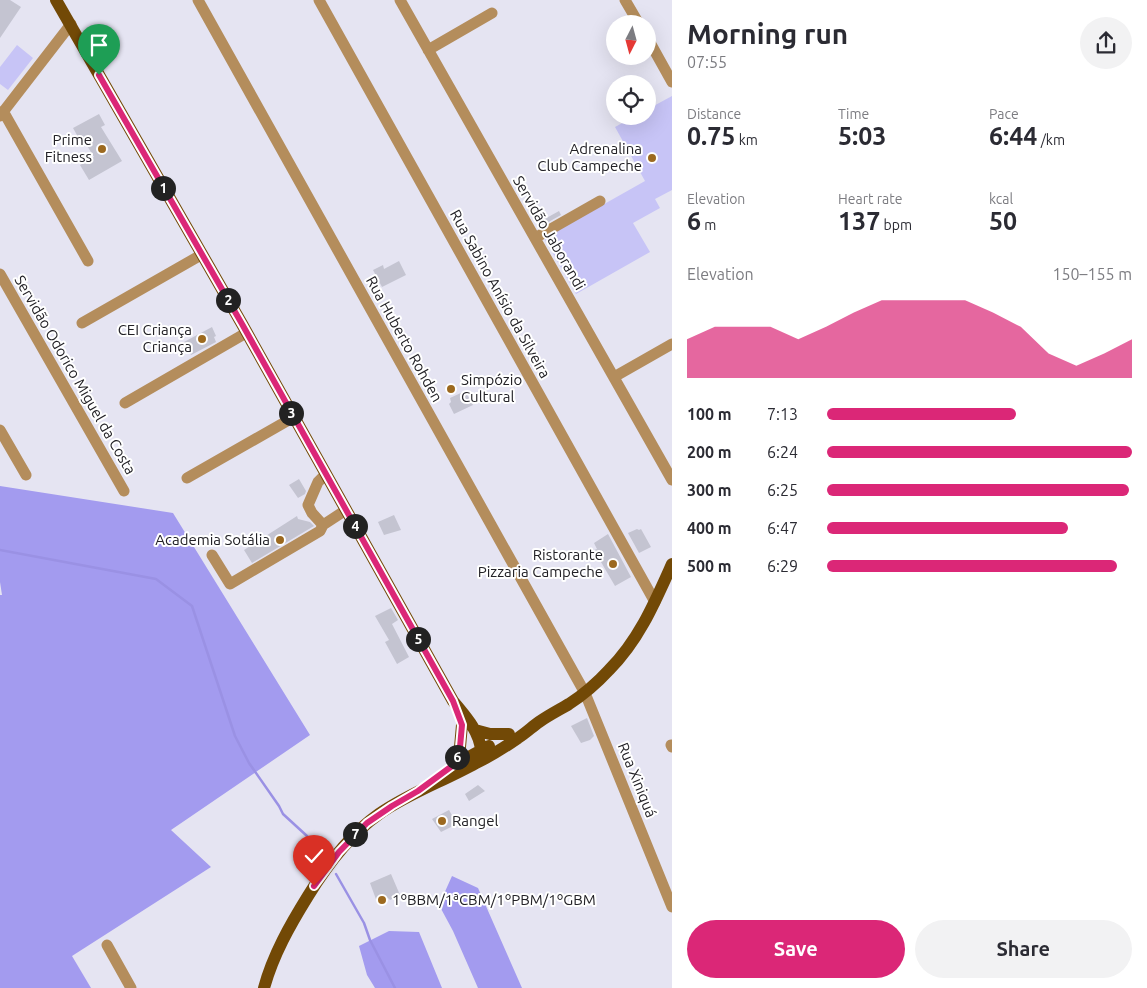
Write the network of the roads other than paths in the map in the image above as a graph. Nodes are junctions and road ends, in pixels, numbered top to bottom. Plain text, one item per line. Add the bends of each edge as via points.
1 (56, 0) edge
2 (198, 0) edge
3 (319, 0) edge
4 (400, 0) edge
5 (625, 0) edge
6 (492, 13) dead end
7 (634, 15) edge
8 (70, 24) junction
9 (428, 50) junction
10 (656, 53) edge
11 (672, 82) edge
12 (2, 114) edge
13 (600, 201) dead end
14 (535, 238) junction
15 (201, 254) junction
16 (88, 261) dead end
17 (0, 274) edge
18 (82, 323) dead end
19 (246, 333) junction
20 (672, 344) edge
21 (614, 377) junction
22 (125, 403) dead end
23 (294, 417) junction
24 (0, 430) edge
25 (26, 475) dead end
26 (325, 475) junction
27 (187, 478) dead end
28 (672, 480) edge
29 (124, 490) dead end
30 (346, 510) junction
31 (323, 525) junction
32 (212, 555) dead end
33 (672, 564) edge
34 (655, 602) junction
35 (585, 693) junction
36 (453, 701) junction
37 (540, 721) junction
38 (462, 725) junction
39 (475, 730) junction
40 (509, 734) junction
41 (483, 754) junction
42 (452, 766) junction
43 (418, 791) junction
44 (672, 907) edge
45 (107, 944) dead end
46 (131, 988) edge
47 (264, 988) edge

1 - 8 main road
2 - 35 street, Rua Huberto Rohden
3 - 34 street, Rua Sabino Anísio da Silveira
4 - 9 street, Servidão Jaborandi
5 - 7 street
6 - 9 street
8 - 12 street
8 - 15 main road
9 - 14 street, Servidão Jaborandi
10 - 11 street
12 - 16 street
13 - 14 street
14 - 21 street, Servidão Jaborandi
15 - 18 street
15 - 19 main road
17 - 29 street, Servidão Odorico Miguel da Costa
19 - 22 street
19 - 23 main road
20 - 21 street
21 - 28 street, Servidão Jaborandi
23 - 26 main road
23 - 27 street
24 - 25 street
26 - 30 main road
26 - 31 street via 318,482 308,505
30 - 31 street
30 - 36 main road
31 - 32 street via 320,531 230,584
33 - 34 main road
34 - 35 main road via 625,653
35 - 37 main road
35 - 44 street, Rua Xiniquá
36 - 38 main road
36 - 39 main road
37 - 40 main road
37 - 41 main road via 518,738
38 - 41 main road
38 - 42 main road via 460,747
39 - 40 main road
39 - 41 main road
40 - 41 main road
41 - 42 main road
41 - 43 main road
42 - 43 main road
43 - 47 main road via 373,818 339,852 314,886 286,934
45 - 46 street

